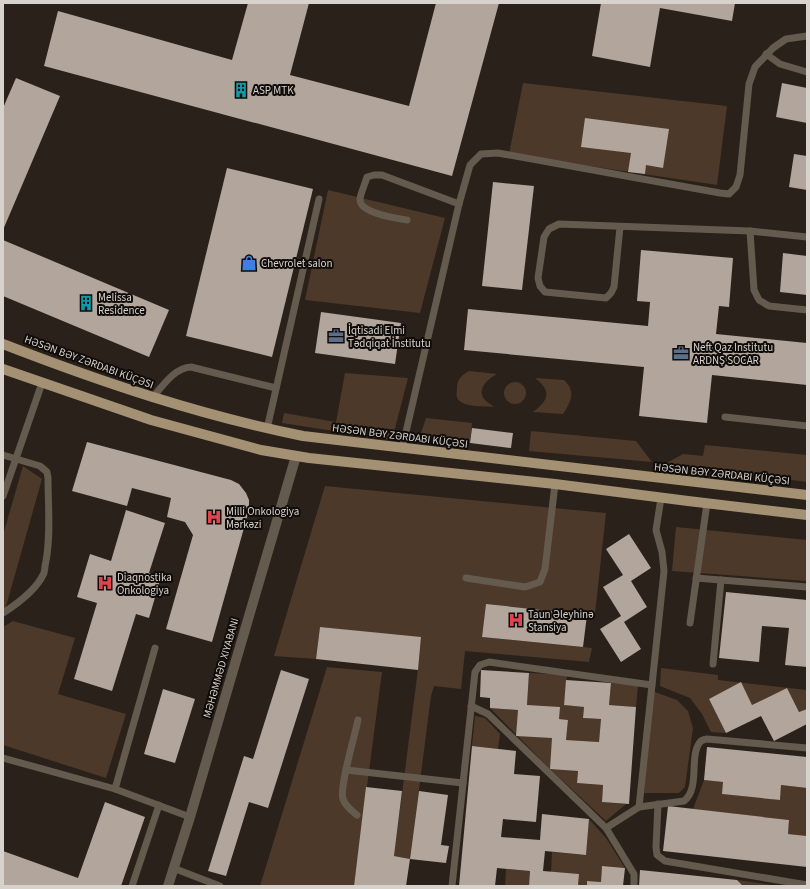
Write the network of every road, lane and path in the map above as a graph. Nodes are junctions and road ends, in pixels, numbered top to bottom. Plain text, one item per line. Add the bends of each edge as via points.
1 (807, 36) edge
2 (766, 54) junction
3 (807, 72) edge
4 (319, 199) dead end
5 (459, 204) junction
6 (406, 220) dead end
7 (620, 228) junction
8 (750, 231) junction
9 (807, 237) edge
10 (807, 310) edge
11 (3, 344) edge
12 (3, 370) edge
13 (42, 383) junction
14 (276, 388) junction
15 (152, 398) junction
16 (724, 417) dead end
17 (807, 426) edge
18 (267, 429) junction
19 (402, 449) junction
20 (3, 455) edge
21 (296, 456) junction
22 (16, 459) junction
23 (555, 484) junction
24 (807, 495) edge
25 (3, 496) edge
26 (661, 498) junction
27 (707, 503) junction
28 (807, 515) edge
29 (466, 578) dead end
30 (696, 578) junction
31 (721, 580) junction
32 (807, 587) edge
33 (3, 613) edge
34 (690, 623) dead end
35 (155, 648) dead end
36 (713, 664) dead end
37 (652, 685) junction
38 (471, 706) junction
39 (358, 720) dead end
40 (807, 748) edge
41 (3, 758) edge
42 (346, 770) junction
43 (463, 783) junction
44 (115, 790) junction
45 (658, 804) junction
46 (159, 805) junction
47 (639, 807) junction
48 (357, 815) dead end
49 (190, 817) junction
50 (606, 828) junction
51 (173, 868) junction
52 (807, 885) edge
53 (132, 886) edge
54 (168, 886) edge
55 (220, 886) edge
56 (452, 886) edge
57 (634, 886) edge

1 - 2 lane via 786,39
2 - 3 lane via 780,64
2 - 5 lane via 755,67 749,84 740,175 736,187 729,194 498,153 481,154 470,165
4 - 14 lane
5 - 6 lane via 382,175 374,174 367,177 360,200 363,206 368,211
5 - 19 lane
7 - 7 lane via 558,224 549,229 544,237 538,278 540,286 545,292 606,298 614,287
7 - 8 lane
8 - 9 lane
8 - 10 lane via 754,290 759,300 769,306
11 - 15 main road, HƏSƏN BƏY ZƏRDABI KÜÇƏSI
12 - 13 main road
13 - 21 main road via 191,432
13 - 22 lane
14 - 15 lane via 184,367
14 - 18 lane
15 - 18 main road, HƏSƏN BƏY ZƏRDABI KÜÇƏSI
16 - 17 lane
18 - 19 main road, HƏSƏN BƏY ZƏRDABI KÜÇƏSI
19 - 24 main road, HƏSƏN BƏY ZƏRDABI KÜÇƏSI
20 - 22 lane
21 - 23 main road
21 - 49 street, MƏHƏMMƏD XIYABANI
22 - 25 lane
22 - 33 lane via 40,466 46,472 47,552 44,573 34,587 22,600
23 - 26 main road
23 - 29 lane via 545,569 540,582 525,587
26 - 27 main road
26 - 37 lane via 656,530 664,571
27 - 28 main road
27 - 30 lane
30 - 31 lane
30 - 34 lane
31 - 32 lane
31 - 36 lane
35 - 44 lane
37 - 38 lane via 489,662 480,665 475,672
37 - 47 lane
38 - 43 lane
38 - 50 lane via 488,714
39 - 42 lane
40 - 45 lane via 707,738 701,742 697,751 692,791 688,797 684,800
41 - 44 lane
42 - 43 lane
42 - 48 lane via 343,799
43 - 56 lane
44 - 46 lane
45 - 47 lane
45 - 52 lane via 656,847 657,855 665,861
46 - 49 lane
46 - 53 lane
47 - 50 lane
49 - 51 street, MƏHƏMMƏD XIYABANI
50 - 57 lane via 634,874
51 - 54 street, MƏHƏMMƏD XIYABANI
51 - 55 lane

